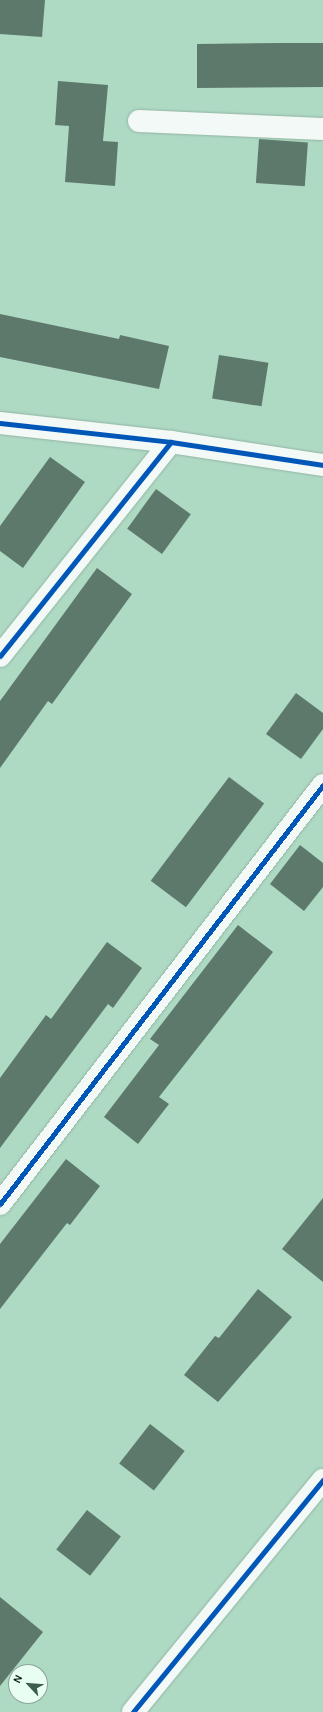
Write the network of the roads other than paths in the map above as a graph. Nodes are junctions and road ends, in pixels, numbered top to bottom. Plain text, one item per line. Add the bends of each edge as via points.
1 (139, 121) dead end
2 (323, 129) edge
3 (0, 423) edge
4 (171, 442) junction
5 (323, 466) edge
6 (0, 656) edge
7 (323, 785) edge
8 (0, 1204) edge
9 (323, 1480) edge
10 (133, 1712) edge

1 - 2 street
3 - 4 street
4 - 5 street
4 - 6 street
7 - 8 street
9 - 10 street

